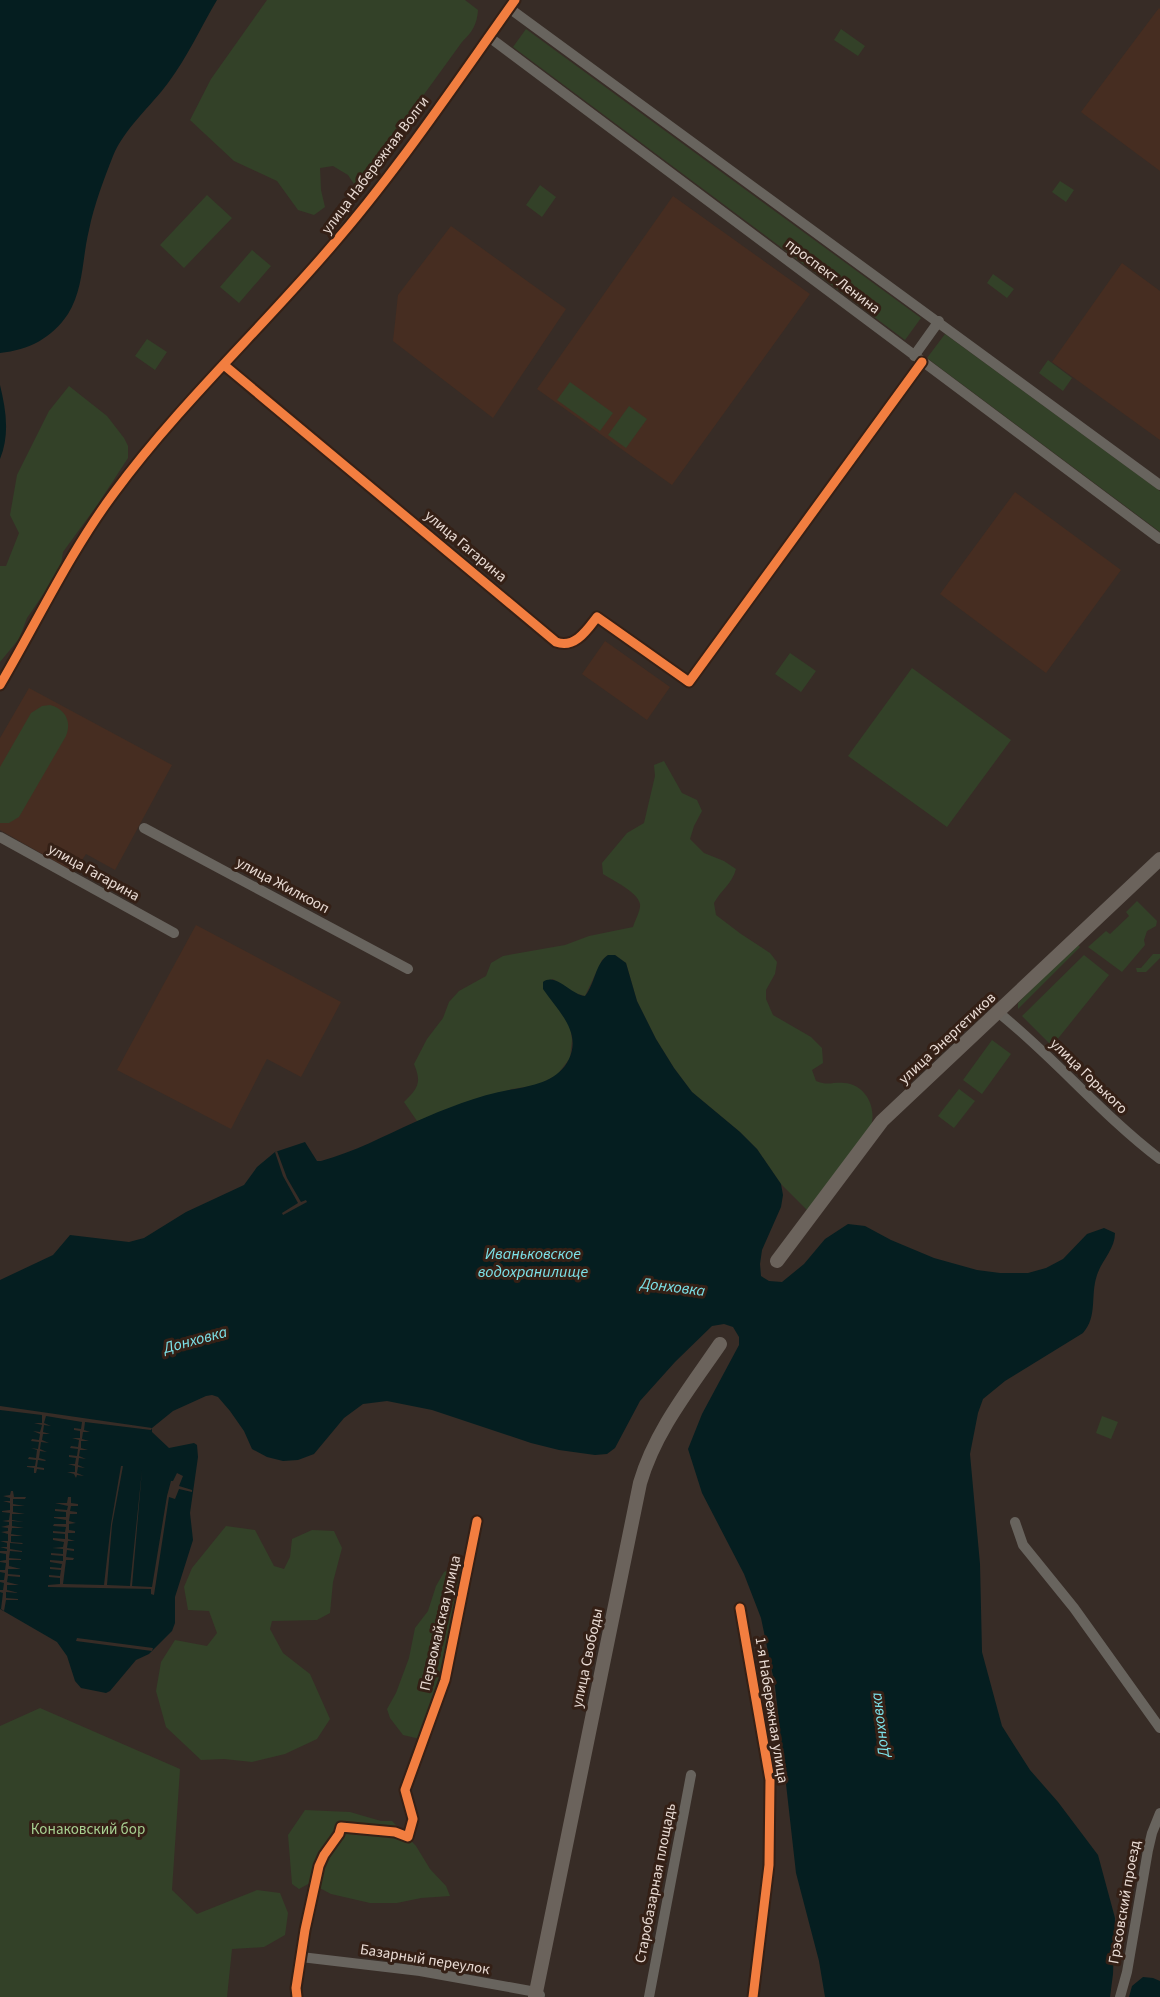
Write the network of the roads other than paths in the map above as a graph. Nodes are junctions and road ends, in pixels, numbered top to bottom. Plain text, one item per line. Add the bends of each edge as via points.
1 (512, 4) edge
2 (489, 37) junction
3 (939, 321) junction
4 (918, 359) junction
5 (224, 365) junction
6 (1160, 485) edge
7 (1160, 539) edge
8 (0, 685) edge
9 (144, 828) dead end
10 (0, 837) edge
11 (1160, 859) edge
12 (174, 933) dead end
13 (408, 969) dead end
14 (999, 1013) junction
15 (1160, 1159) edge
16 (777, 1261) dead end
17 (720, 1344) dead end
18 (477, 1521) dead end
19 (1015, 1522) dead end
20 (741, 1608) dead end
21 (1160, 1728) edge
22 (691, 1775) dead end
23 (1160, 1813) edge
24 (301, 1957) junction
25 (538, 1995) edge
26 (297, 1997) edge
27 (649, 1997) edge
28 (753, 1997) edge
29 (1120, 1997) edge

1 - 2 street, улица Набережная Волги
1 - 3 street, проспект Ленина via 766,198
2 - 4 street, проспект Ленина
2 - 5 street, улица Набережная Волги via 367,206
3 - 4 street
3 - 6 street, проспект Ленина
4 - 5 street, улица Гагарина via 689,682 597,617 572,643 556,642
4 - 7 street, проспект Ленина
5 - 8 street via 148,450 101,512
9 - 13 street, улица Жилкооп
10 - 12 street, улица Гагарина
11 - 14 main road, улица Энергетиков
14 - 15 street, улица Горького via 1051,1058 1127,1134
14 - 16 main road, улица Энергетиков via 882,1121
17 - 25 main road, улица Свободы via 665,1425 640,1484
18 - 24 street, Первомайская улица via 445,1680 405,1790 413,1819 408,1838 395,1832 341,1827 319,1866
19 - 21 street via 1023,1545 1074,1608
20 - 28 street, 1-я Набережная улица via 770,1780 769,1865
22 - 27 street, Старобазарная площадь
23 - 29 street, Грэсовский проезд via 1150,1841 1128,1972
24 - 25 street, Базарный переулок via 420,1971
24 - 26 street, Первомайская улица

